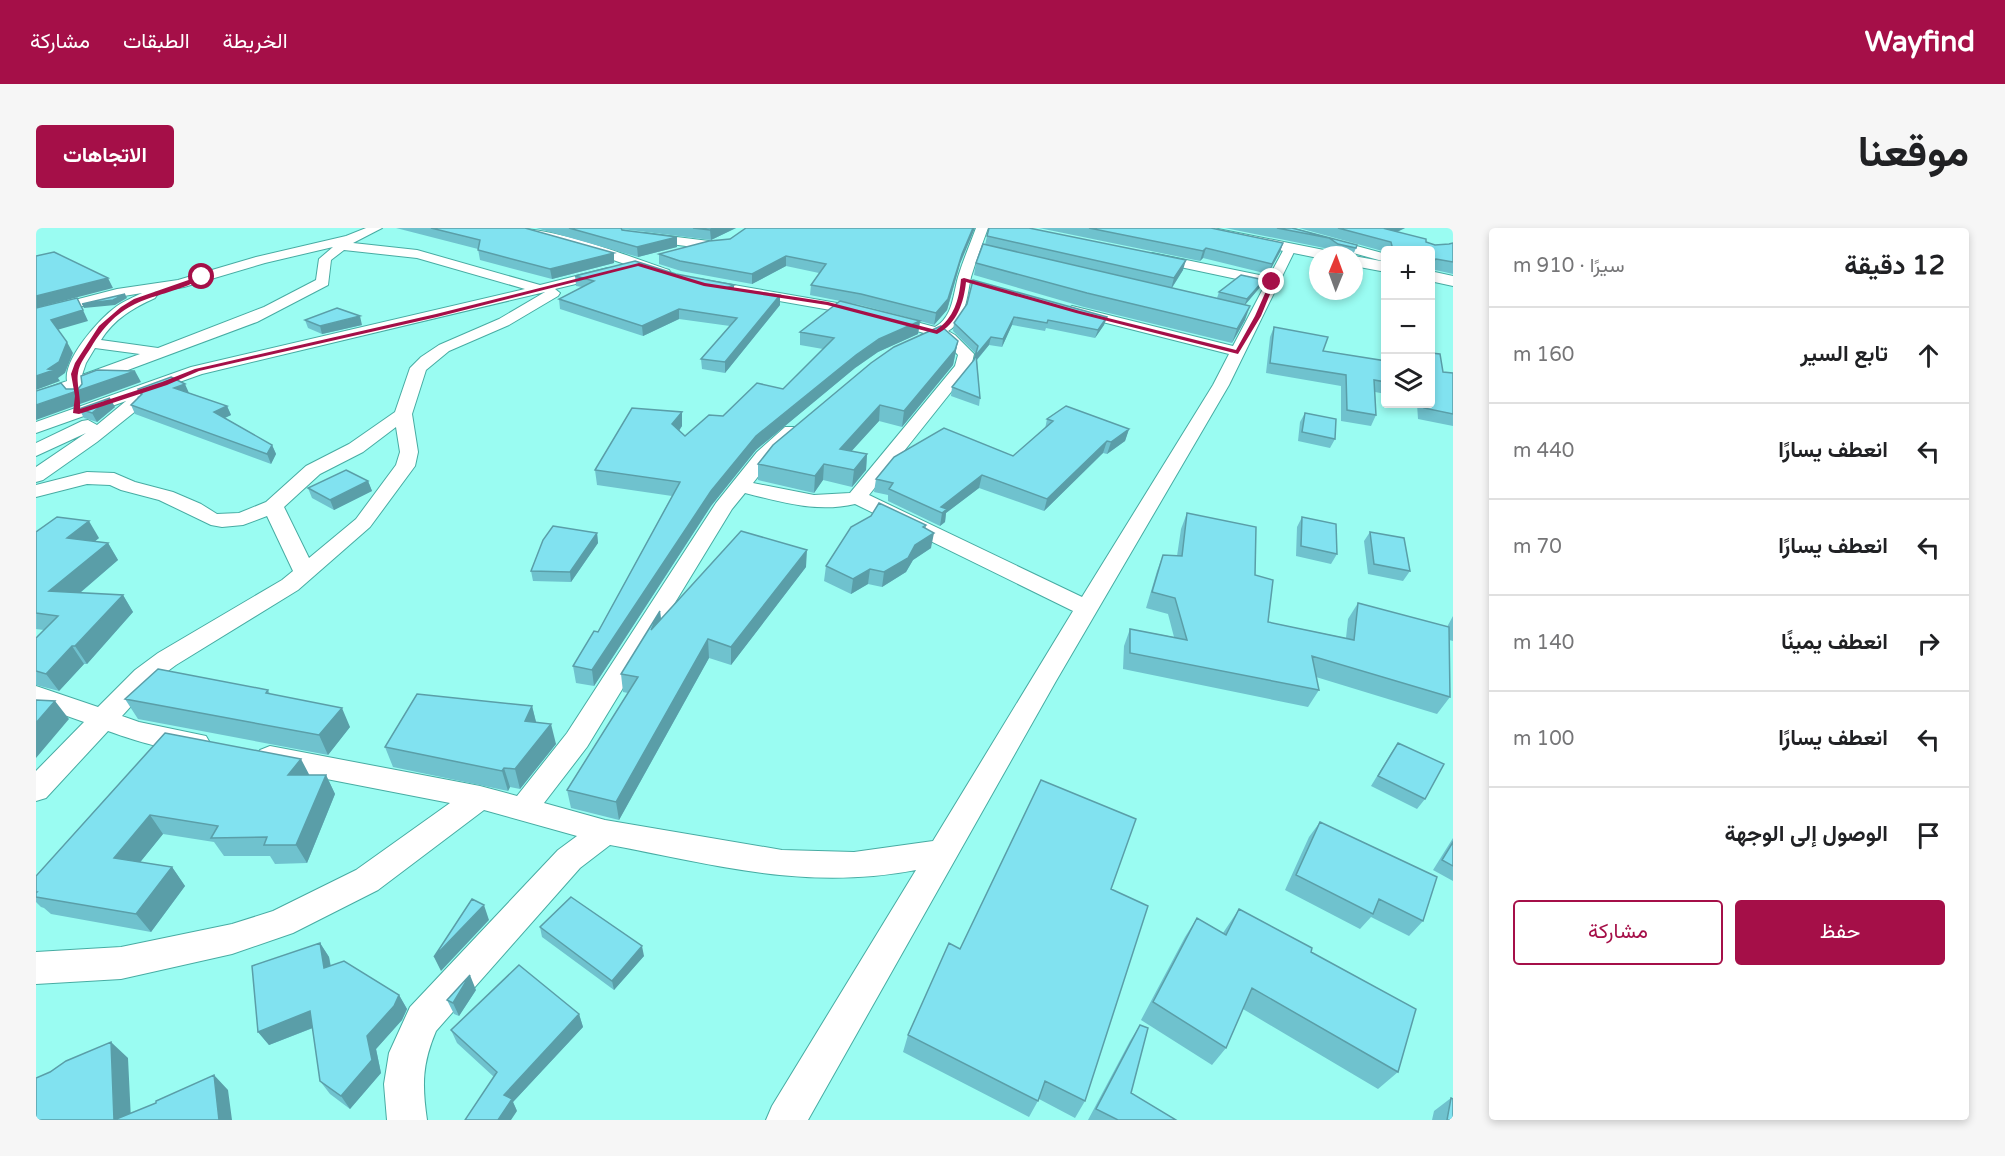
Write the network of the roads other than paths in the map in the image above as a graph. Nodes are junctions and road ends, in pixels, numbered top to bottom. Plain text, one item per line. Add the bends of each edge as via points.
1 (376, 228) edge
2 (515, 228) edge
3 (563, 228) edge
4 (982, 228) edge
5 (1191, 228) edge
6 (1277, 228) edge
7 (627, 234) edge
8 (546, 236) junction
9 (345, 242) junction
10 (1290, 248) junction
11 (1309, 252) edge
12 (681, 253) edge
13 (1136, 254) edge
14 (1381, 257) edge
15 (660, 258) edge
16 (1363, 263) edge
17 (639, 264) junction
18 (1381, 266) edge
19 (1435, 277) edge
20 (1453, 281) edge
21 (567, 282) junction
22 (1272, 282) junction
23 (178, 284) junction
24 (538, 289) junction
25 (1062, 308) edge
26 (266, 311) junction
27 (36, 314) edge
28 (937, 332) junction
29 (91, 343) junction
30 (906, 348) edge
31 (1238, 352) junction
32 (160, 353) junction
33 (197, 370) junction
34 (76, 382) junction
35 (165, 384) junction
36 (36, 398) edge
37 (136, 402) junction
38 (76, 413) junction
39 (403, 414) junction
40 (810, 416) edge
41 (36, 428) edge
42 (36, 450) edge
43 (36, 476) edge
44 (740, 486) junction
45 (36, 491) edge
46 (857, 497) junction
47 (273, 506) junction
48 (305, 572) junction
49 (1087, 608) junction
50 (36, 695) edge
51 (102, 717) junction
52 (36, 790) edge
53 (480, 797) junction
54 (523, 808) junction
55 (605, 832) junction
56 (945, 851) junction
57 (36, 968) edge
58 (407, 1120) edge
59 (786, 1120) edge

1 - 9 street
2 - 8 street
3 - 8 street
4 - 28 street via 981,251 961,302 947,326
5 - 10 street
6 - 14 street
7 - 12 street via 716,245
8 - 17 street via 608,248
9 - 23 street via 261,260
9 - 24 street via 465,266
9 - 26 street via 325,259 323,282
10 - 11 street
10 - 22 street via 1286,262
13 - 22 street
15 - 17 street
16 - 18 street
17 - 21 street
17 - 28 street via 681,278 838,306
19 - 20 street
21 - 24 street
21 - 39 street via 520,313 444,348 427,360 418,368
22 - 31 street via 1252,314
23 - 27 street via 117,293
23 - 29 street via 123,308 101,327
24 - 33 street
25 - 31 street
26 - 32 street
26 - 33 street via 230,333
28 - 30 street
28 - 46 street via 950,338 966,354 963,367
29 - 32 street
29 - 34 street via 78,363
31 - 49 street
32 - 34 street
33 - 35 street
34 - 36 street
34 - 38 street
35 - 37 street
35 - 38 street
37 - 42 street
37 - 43 street
38 - 41 street
39 - 47 street via 356,448 313,470
39 - 48 street via 409,452 405,466 363,523
40 - 44 street via 764,456
44 - 46 street via 822,501
44 - 54 street via 682,569 577,740
45 - 47 street via 87,478 114,479 166,495 222,521 243,519
46 - 49 street
47 - 48 street
48 - 51 street via 167,659
49 - 56 street
50 - 51 street
51 - 52 street
51 - 53 street via 136,731
53 - 54 street
53 - 57 street via 367,880 281,923 232,939 121,963
54 - 55 street
55 - 56 street via 775,861 841,866
55 - 58 street via 569,859 423,1019 408,1053 403,1084
56 - 59 street

